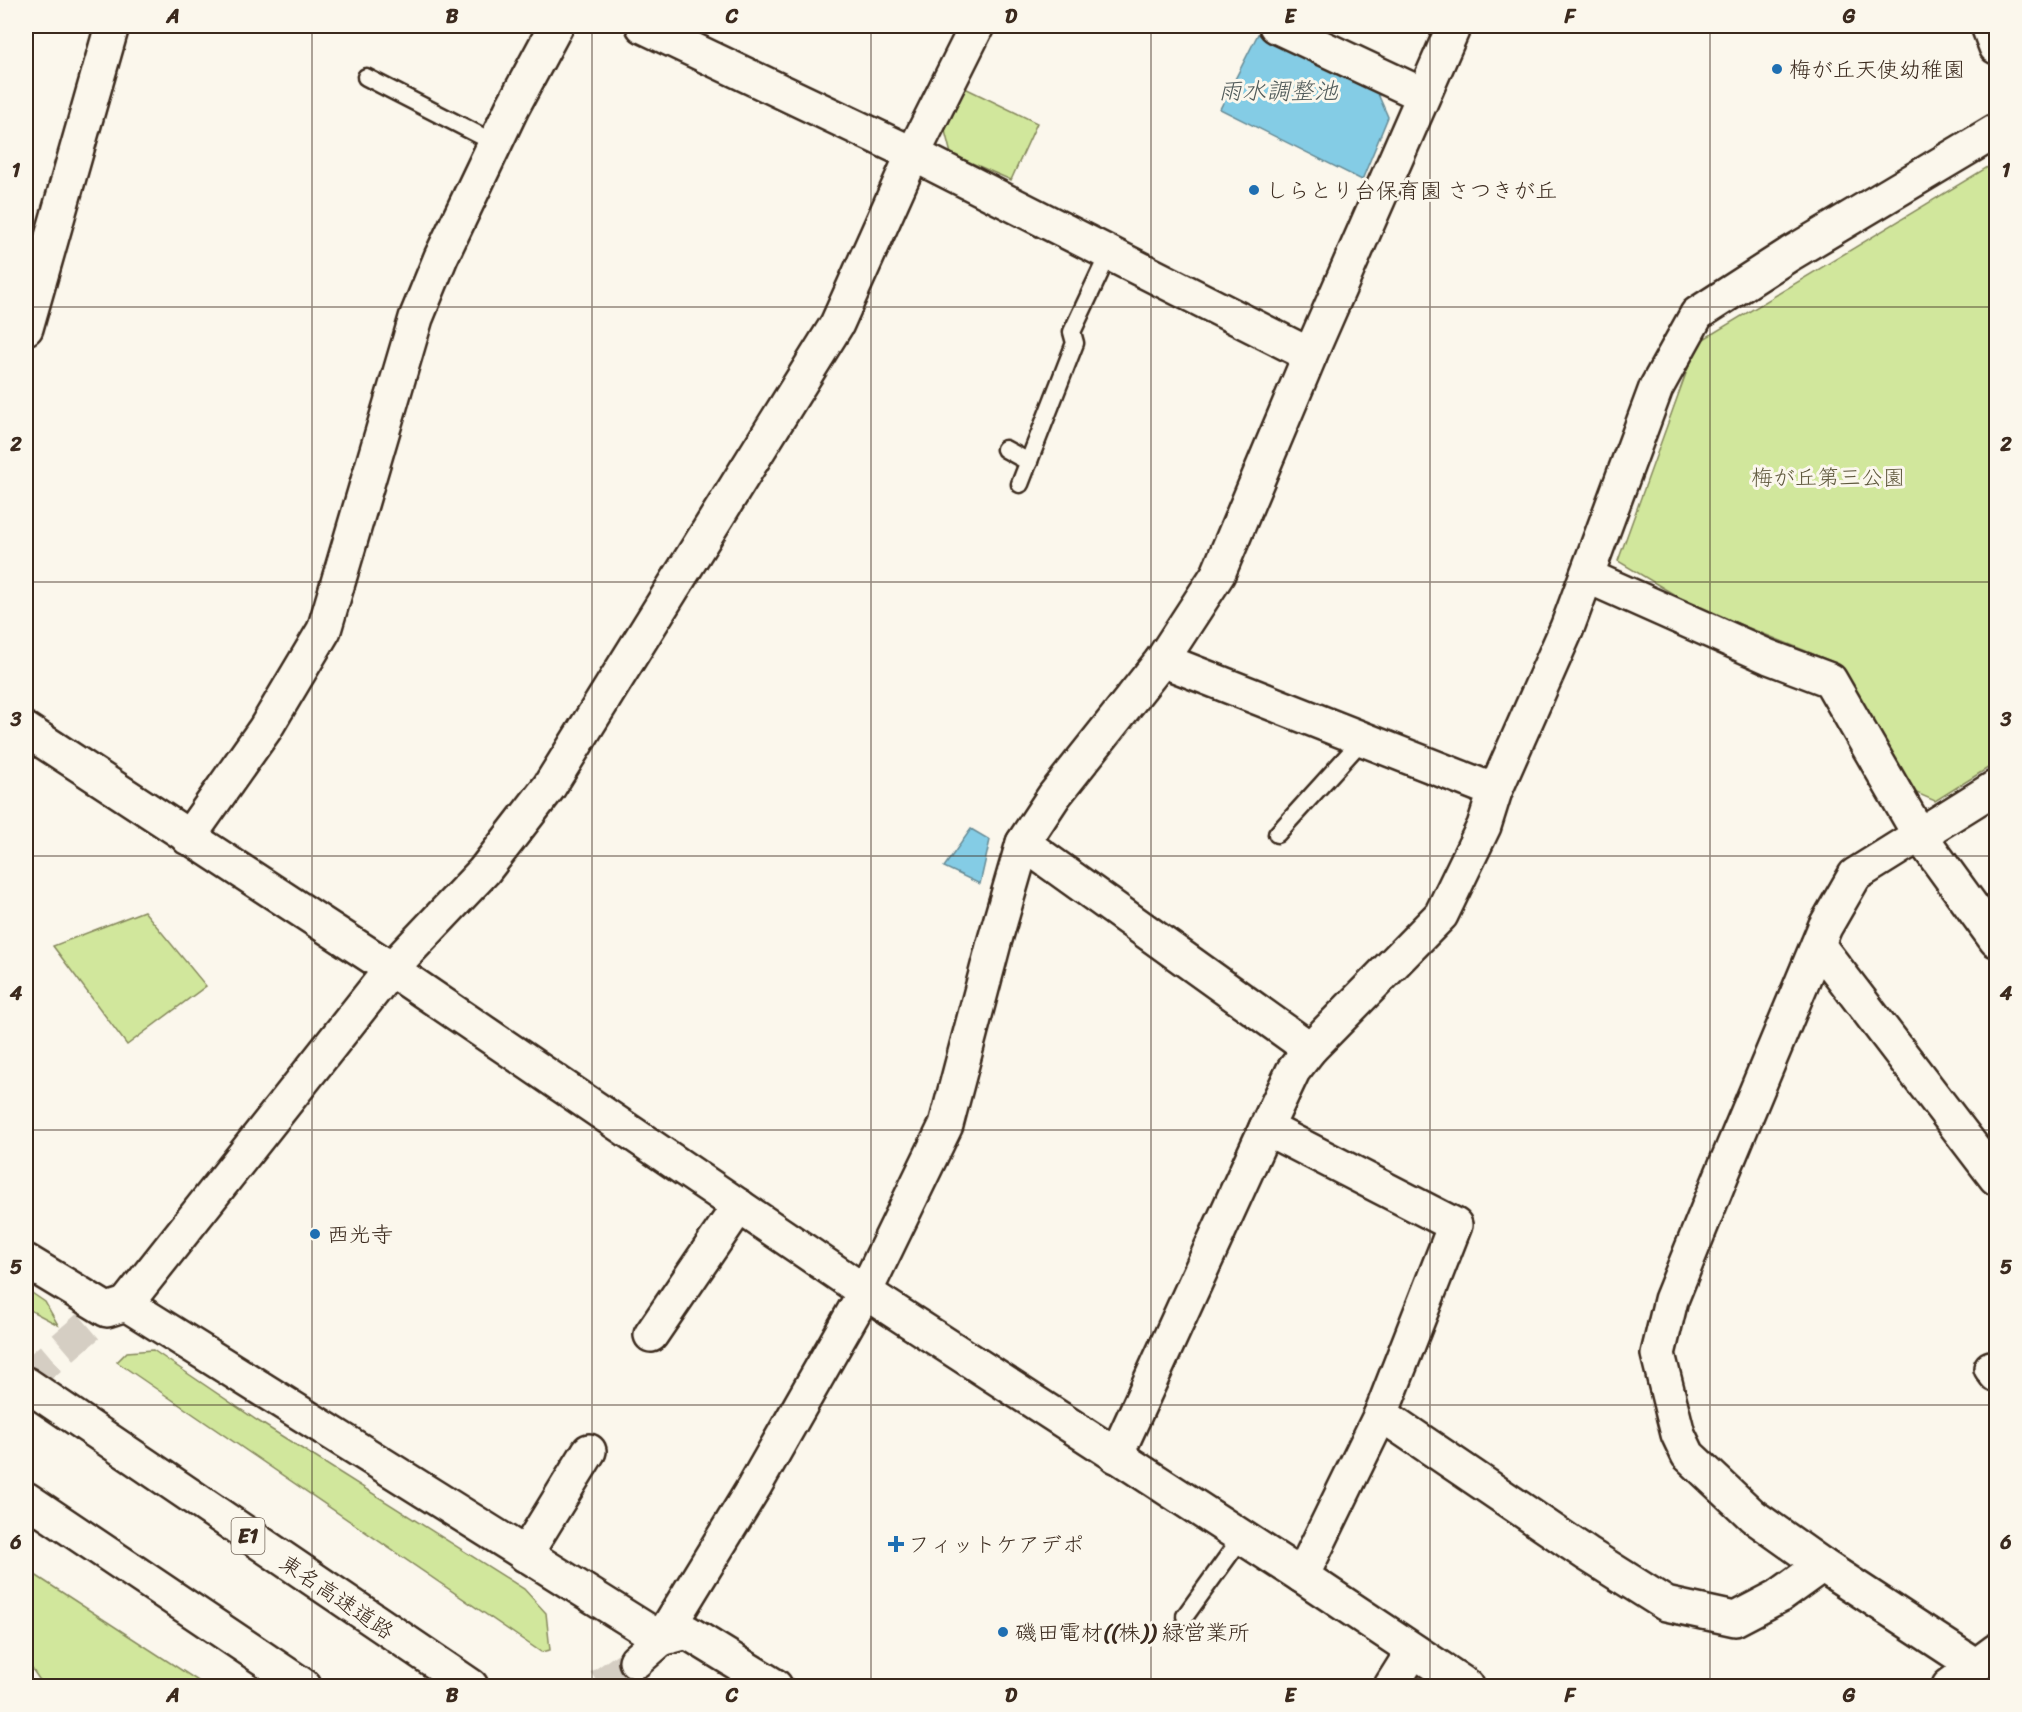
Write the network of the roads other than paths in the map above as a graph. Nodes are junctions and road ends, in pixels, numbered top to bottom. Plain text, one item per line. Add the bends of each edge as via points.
1 (111, 26) edge
2 (556, 26) edge
3 (643, 26) edge
4 (977, 26) edge
5 (1276, 26) edge
6 (1454, 26) edge
7 (1988, 26) edge
8 (1996, 47) edge
9 (366, 77) dead end
10 (1423, 95) junction
11 (1996, 131) edge
12 (495, 143) junction
13 (913, 154) junction
14 (1109, 253) junction
15 (26, 328) edge
16 (1310, 354) junction
17 (1005, 449) dead end
18 (1029, 462) junction
19 (1020, 484) dead end
20 (1587, 576) junction
21 (1162, 660) junction
22 (26, 730) edge
23 (1363, 739) junction
24 (1996, 787) edge
25 (1495, 791) junction
26 (1277, 834) dead end
27 (1919, 834) junction
28 (188, 838) junction
29 (1023, 843) junction
30 (1996, 940) edge
31 (1818, 945) junction
32 (391, 969) junction
33 (1310, 1049) junction
34 (1266, 1128) junction
35 (1996, 1178) edge
36 (739, 1206) junction
37 (26, 1262) edge
38 (865, 1292) junction
39 (126, 1304) junction
40 (651, 1335) dead end
41 (26, 1384) edge
42 (1381, 1414) junction
43 (589, 1451) dead end
44 (1116, 1456) junction
45 (26, 1499) edge
46 (1242, 1537) junction
47 (525, 1555) junction
48 (1822, 1565) junction
49 (1302, 1576) junction
50 (1185, 1616) dead end
51 (661, 1639) junction
52 (1413, 1651) junction
53 (1986, 1658) edge
54 (636, 1662) tunnel mouth
55 (304, 1686) edge
56 (471, 1686) edge
57 (775, 1686) edge
58 (1391, 1686) edge
59 (1467, 1686) edge
60 (1949, 1686) edge

1 - 15 main road
2 - 12 main road
3 - 13 main road
4 - 13 main road
5 - 10 main road
6 - 10 main road
7 - 8 main road
9 - 12 lane
10 - 16 main road
11 - 20 main road via 1697,314 1656,388
12 - 28 main road via 416,318 324,630 265,729
13 - 14 main road
13 - 32 main road via 837,324 549,787 484,871
14 - 16 main road
14 - 18 lane via 1072,332 1075,343
16 - 21 main road via 1218,574
17 - 18 lane
18 - 19 lane
20 - 25 main road
20 - 27 main road via 1830,680
21 - 23 main road
21 - 29 main road via 1054,796
22 - 28 main road
23 - 25 main road
23 - 26 lane
24 - 27 main road
25 - 33 main road via 1484,826 1441,915
27 - 30 main road
27 - 31 main road via 1855,875
28 - 32 main road
29 - 33 main road
29 - 38 main road via 946,1125
31 - 35 main road
31 - 48 main road via 1671,1300 1658,1354 1678,1434 1688,1455 1753,1516
32 - 36 main road
32 - 39 main road
33 - 34 main road via 1293,1071
34 - 42 main road via 1455,1225
34 - 44 main road
36 - 38 main road
36 - 40 main road
37 - 39 main road via 107,1310
38 - 44 main road
38 - 51 main road via 754,1487
39 - 47 main road
41 - 56 main road, 東名高速道路 / E1
42 - 48 main road via 1666,1604 1735,1618 1779,1596
42 - 49 main road
43 - 47 main road
44 - 46 main road
45 - 55 main road
46 - 49 main road
46 - 50 lane
47 - 51 main road
48 - 53 main road
49 - 52 main road
51 - 54 main road
51 - 57 main road via 687,1632
52 - 58 main road
52 - 59 main road
53 - 60 main road

